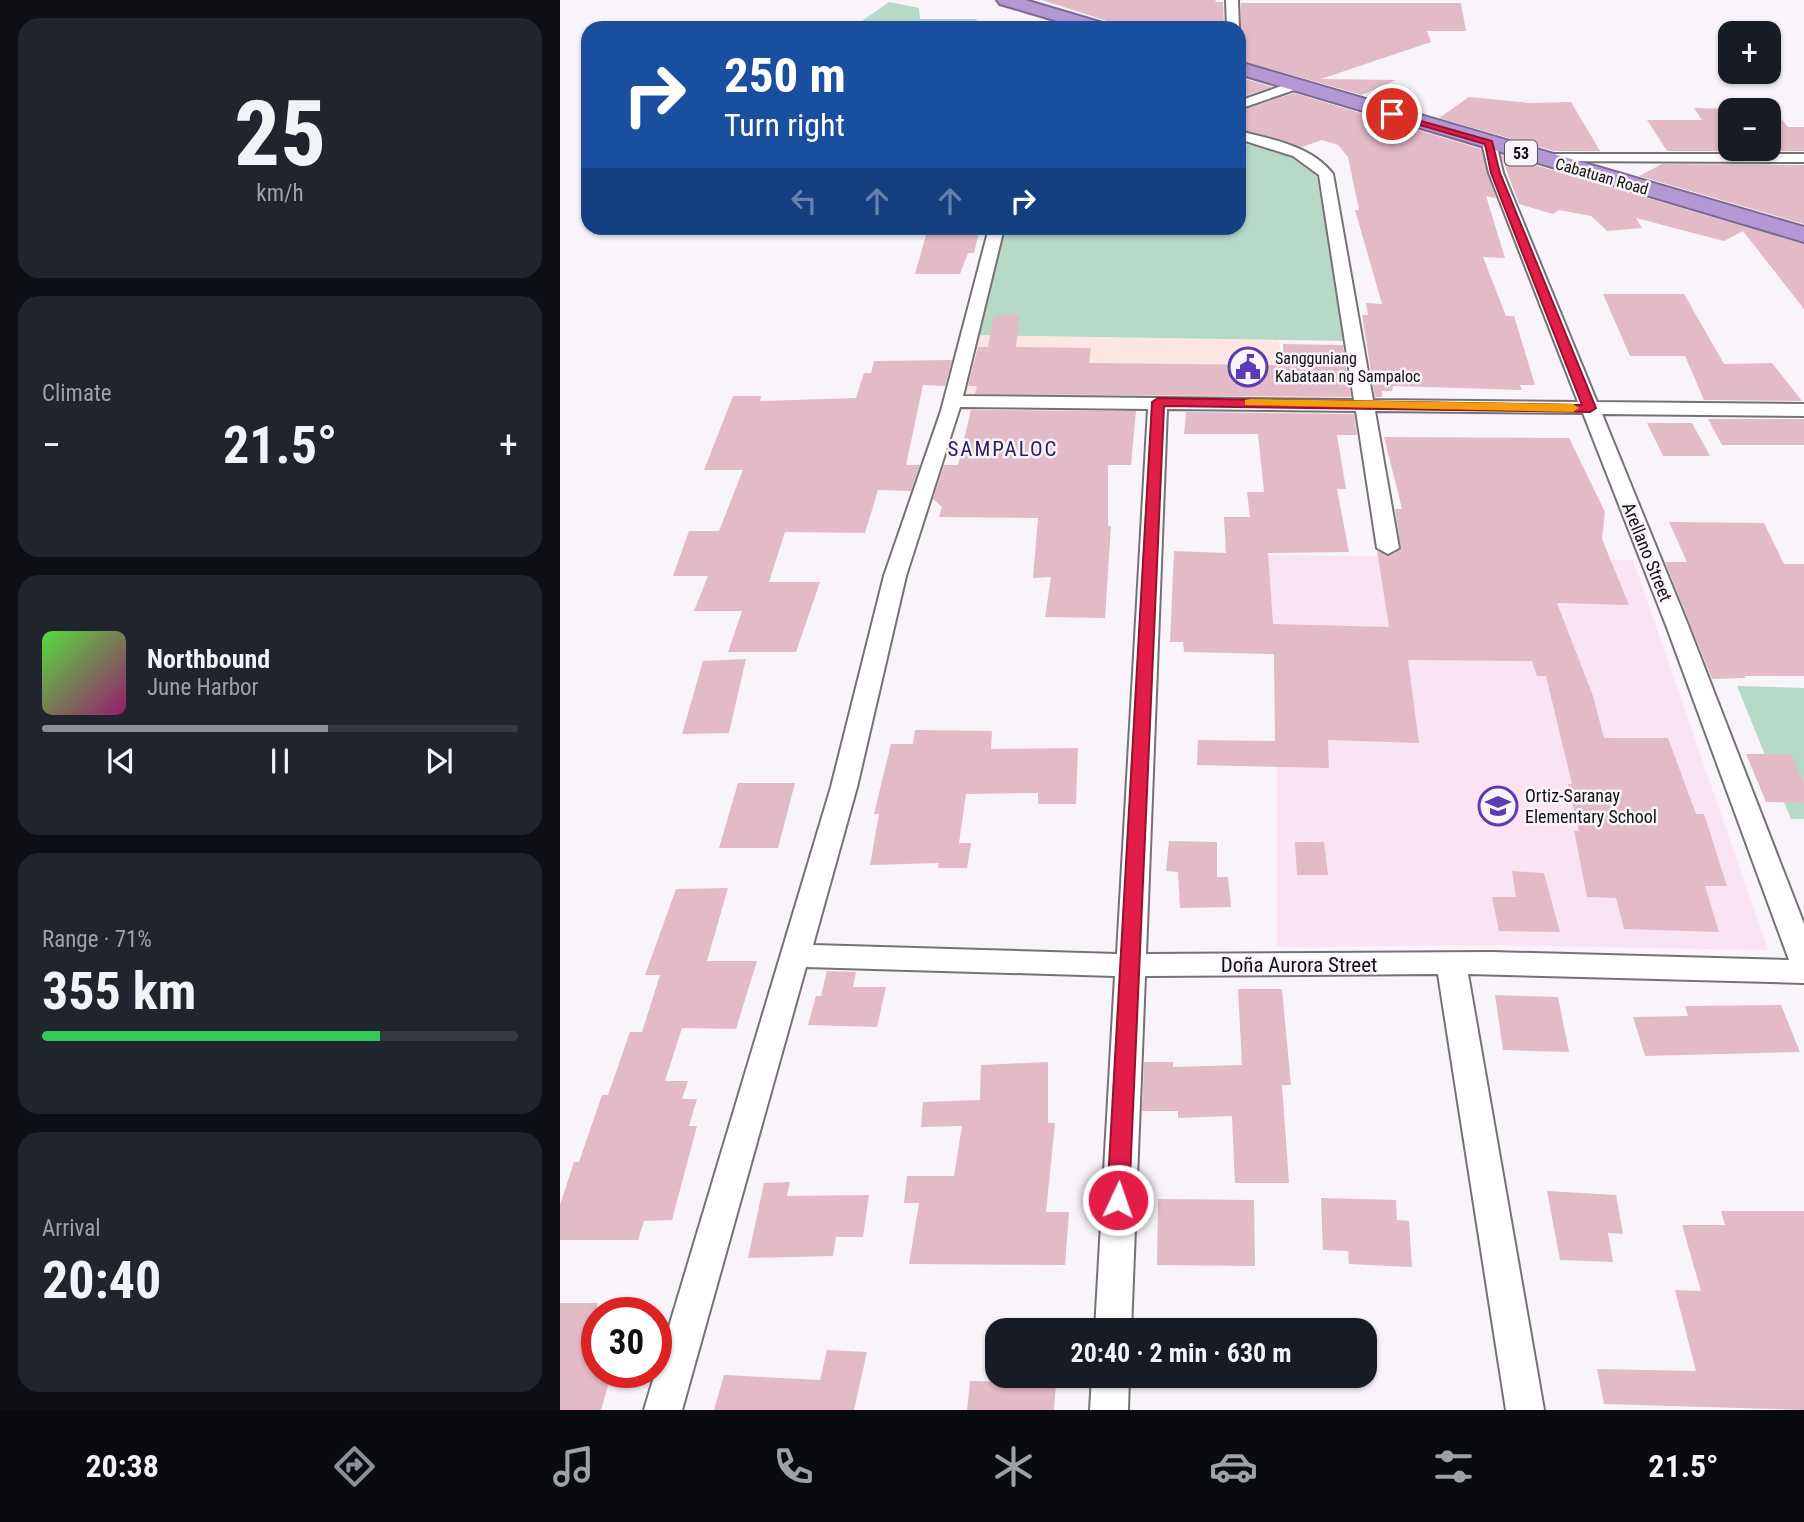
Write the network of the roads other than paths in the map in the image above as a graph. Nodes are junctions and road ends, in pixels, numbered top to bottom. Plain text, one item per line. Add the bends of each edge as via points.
1 (1006, 0) edge
2 (1232, 0) edge
3 (1076, 21) edge
4 (1233, 21) edge
5 (1246, 70) edge
6 (1296, 85) junction
7 (1246, 103) edge
8 (1246, 137) edge
9 (1489, 143) junction
10 (1538, 158) junction
11 (1804, 158) edge
12 (994, 235) edge
13 (1804, 235) edge
14 (952, 401) junction
15 (1158, 402) junction
16 (1363, 405) junction
17 (1590, 408) junction
18 (1804, 410) edge
19 (1388, 548) dead end
20 (795, 956) junction
21 (1804, 962) edge
22 (1451, 964) junction
23 (1128, 965) junction
24 (1804, 972) edge
25 (1113, 1318) edge
26 (1110, 1388) edge
27 (663, 1410) edge
28 (1109, 1410) edge
29 (1525, 1410) edge

1 - 3 highway
2 - 4 street
5 - 6 highway, Cabatuan Road / 53
6 - 7 street
6 - 9 highway, Cabatuan Road / 53
8 - 16 street via 1314,162 1326,174
9 - 10 highway, Cabatuan Road / 53
9 - 17 street, Arellano Street via 1496,173
10 - 11 street
10 - 13 highway, Cabatuan Road / 53
12 - 14 street
14 - 15 street
14 - 20 street via 895,576 844,787
15 - 16 street
15 - 23 street
16 - 17 street
16 - 19 street
17 - 18 street
17 - 21 street, Arellano Street
20 - 23 street, Doña Aurora Street
20 - 27 street
22 - 23 street, Doña Aurora Street
22 - 24 street, Doña Aurora Street
22 - 29 street
23 - 25 street
26 - 28 street

